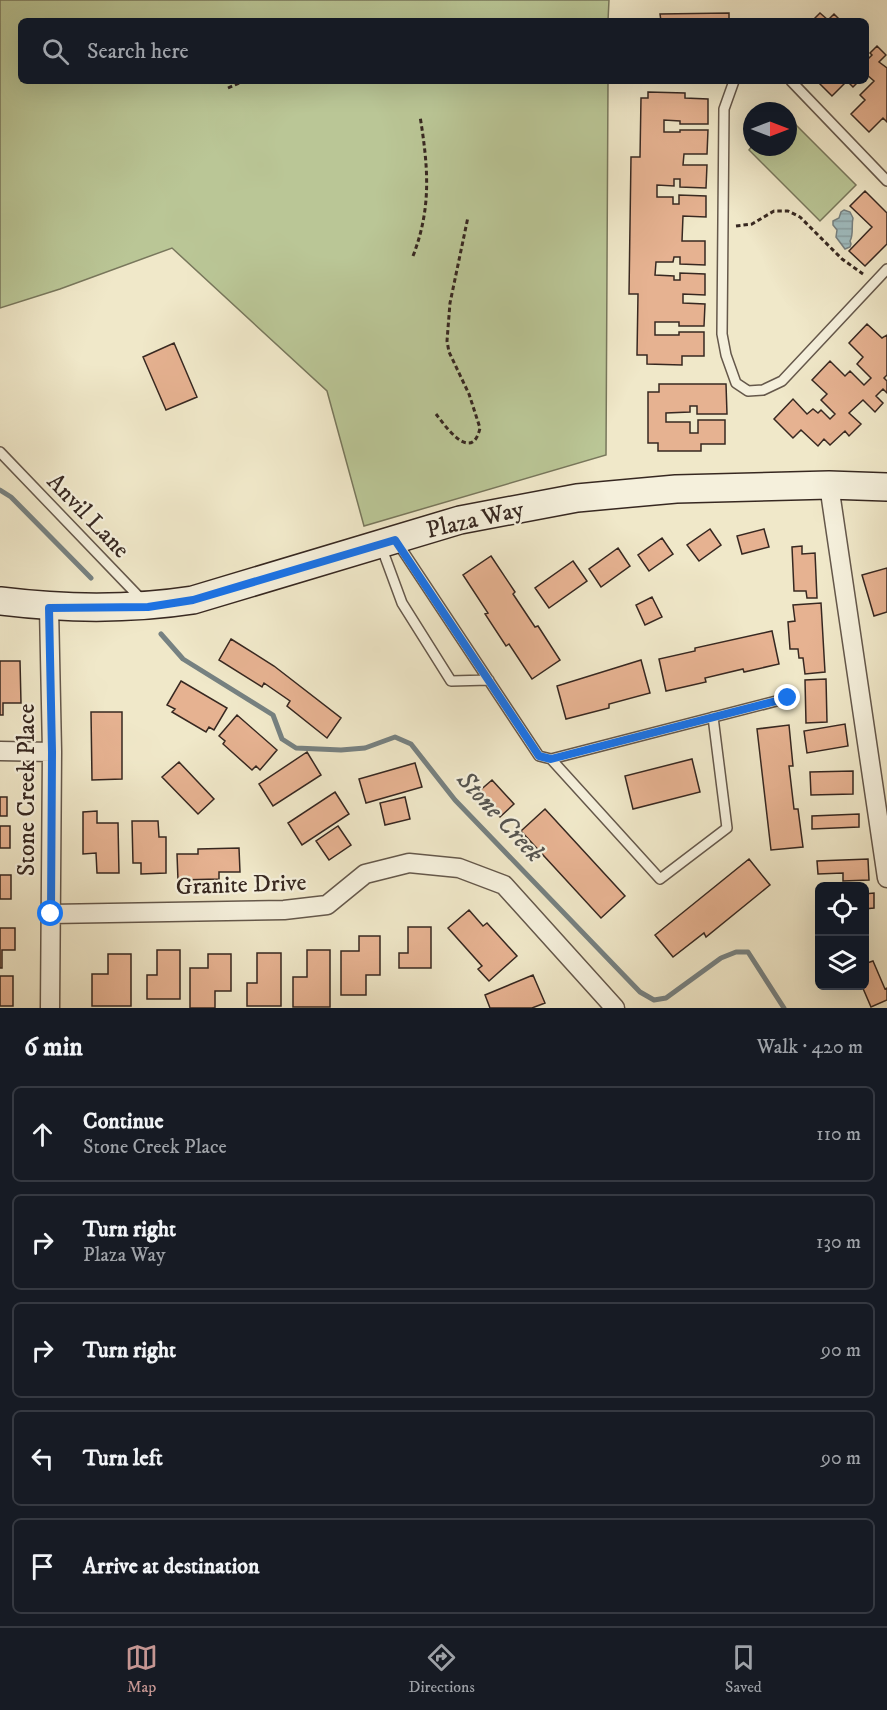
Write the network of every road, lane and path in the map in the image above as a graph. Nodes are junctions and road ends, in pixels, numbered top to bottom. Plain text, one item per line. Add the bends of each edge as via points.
1 (237, 84) edge
2 (733, 84) edge
3 (794, 84) edge
4 (228, 88) dead end
5 (420, 116) dead end
6 (887, 181) edge
7 (468, 218) dead end
8 (723, 226) junction
9 (413, 256) dead end
10 (887, 269) edge
11 (874, 283) junction
12 (436, 414) dead end
13 (0, 452) edge
14 (829, 485) junction
15 (887, 487) edge
16 (387, 542) junction
17 (0, 601) edge
18 (148, 607) junction
19 (49, 608) junction
20 (489, 680) junction
21 (788, 698) dead end
22 (713, 717) junction
23 (0, 751) edge
24 (52, 752) junction
25 (551, 759) junction
26 (887, 878) edge
27 (51, 914) junction
28 (50, 1008) edge
29 (615, 1008) edge

1 - 4 path
2 - 8 lane via 724,109
3 - 6 lane
5 - 9 path via 428,188 421,235
7 - 12 path via 450,303 447,341 480,428 474,439 461,442
8 - 11 path via 752,224 774,211 788,211 800,217 842,259
8 - 11 lane via 722,334 736,383 748,391 763,390 782,381
10 - 11 lane
13 - 18 lane, Anvil Lane
14 - 15 main road, Plaza Way
14 - 16 main road, Plaza Way via 676,489 577,498 460,520
14 - 26 street
16 - 18 main road, Plaza Way via 193,600
16 - 20 lane
16 - 20 lane via 402,603 451,681
17 - 19 main road, Plaza Way
18 - 19 main road, Plaza Way
19 - 24 street, Stone Creek Place
20 - 25 lane via 539,756
21 - 22 lane
22 - 25 lane
22 - 25 lane via 727,828 660,879
23 - 24 street
24 - 27 street, Stone Creek Place
27 - 28 street, Stone Creek Place
27 - 29 street, Granite Drive via 327,906 365,874 409,863 459,868 504,885

